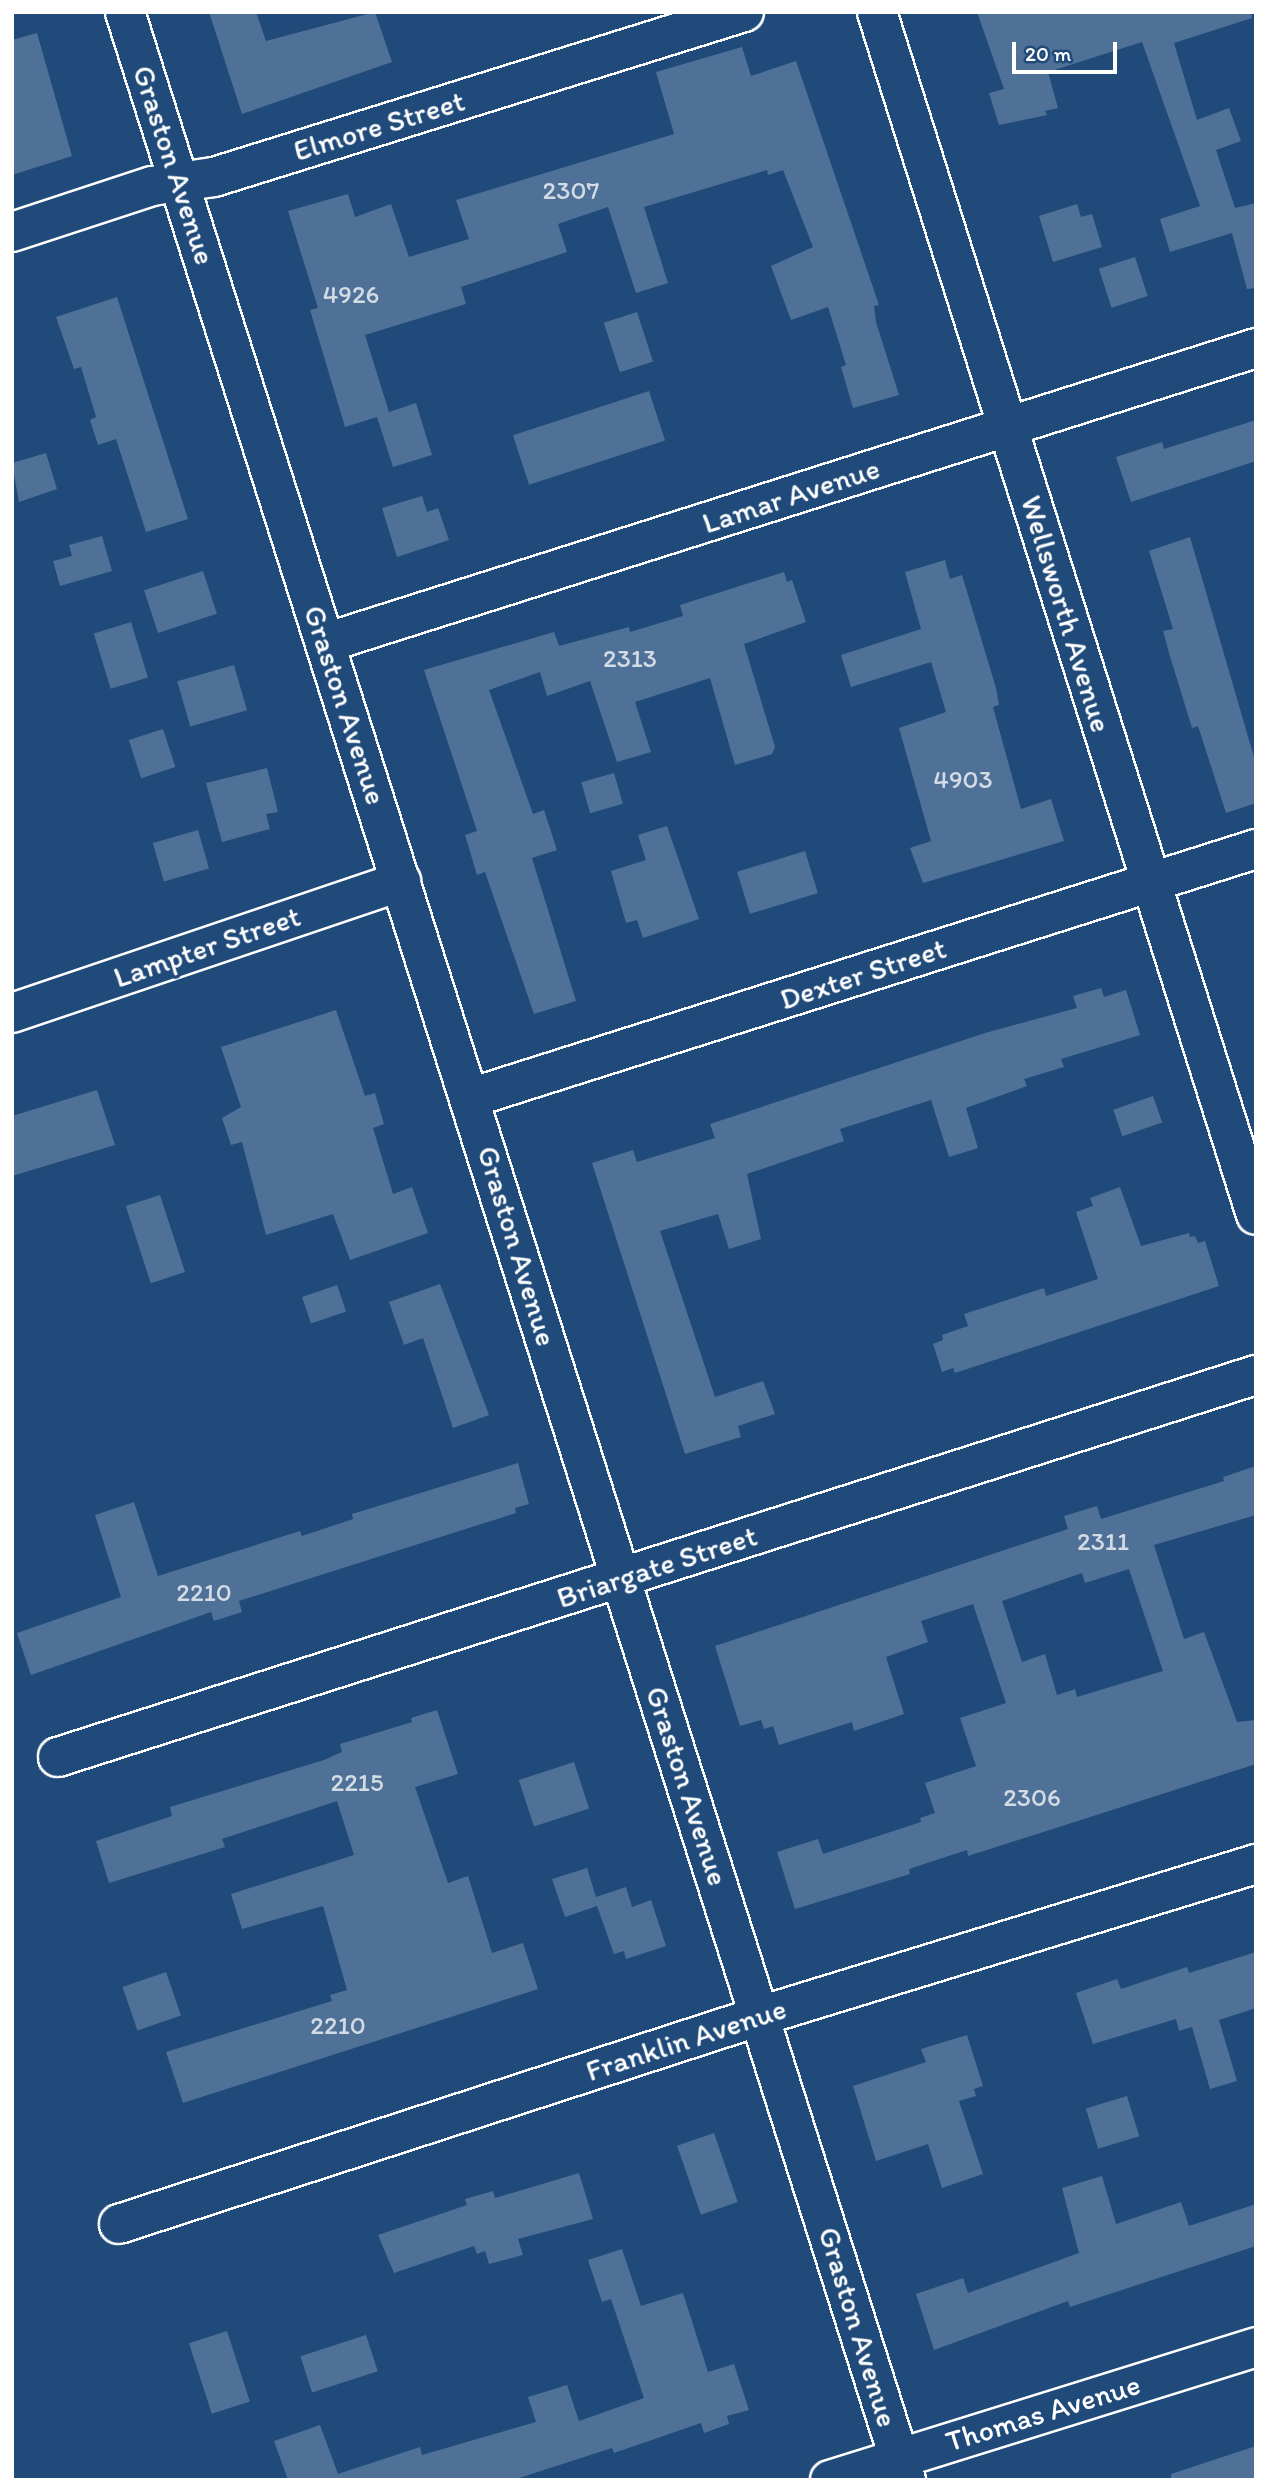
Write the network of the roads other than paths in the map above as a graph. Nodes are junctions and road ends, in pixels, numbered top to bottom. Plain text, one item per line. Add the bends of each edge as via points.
1 (125, 12) edge
2 (744, 12) edge
3 (877, 12) edge
4 (178, 184) junction
5 (12, 232) edge
6 (1256, 348) edge
7 (1008, 427) junction
8 (325, 643) junction
9 (1256, 849) edge
10 (401, 881) junction
11 (1150, 882) junction
12 (12, 1013) edge
13 (470, 1098) junction
14 (1256, 1215) edge
15 (1256, 1374) edge
16 (621, 1577) junction
17 (58, 1757) dead end
18 (1256, 1864) edge
19 (760, 2015) junction
20 (119, 2224) dead end
21 (1256, 2347) edge
22 (903, 2469) edge
23 (830, 2480) edge

1 - 4 street, Graston Avenue
2 - 4 street, Elmore Street via 214,177
3 - 7 street, Wellsworth Avenue
4 - 5 street, Elmore Street via 152,186
4 - 8 street, Graston Avenue
6 - 7 street, Lamar Avenue
7 - 8 street, Lamar Avenue
7 - 11 street, Wellsworth Avenue
8 - 10 street, Graston Avenue
9 - 11 street, Dexter Street
10 - 12 street, Lampter Street
10 - 13 street, Graston Avenue
11 - 13 street, Dexter Street
11 - 14 street, Wellsworth Avenue
13 - 16 street, Graston Avenue
15 - 16 street, Briargate Street
16 - 17 street, Briargate Street
16 - 19 street, Graston Avenue
18 - 19 street, Franklin Avenue
19 - 20 street, Franklin Avenue
19 - 22 street, Graston Avenue
21 - 22 street, Thomas Avenue
22 - 23 street, Thomas Avenue

